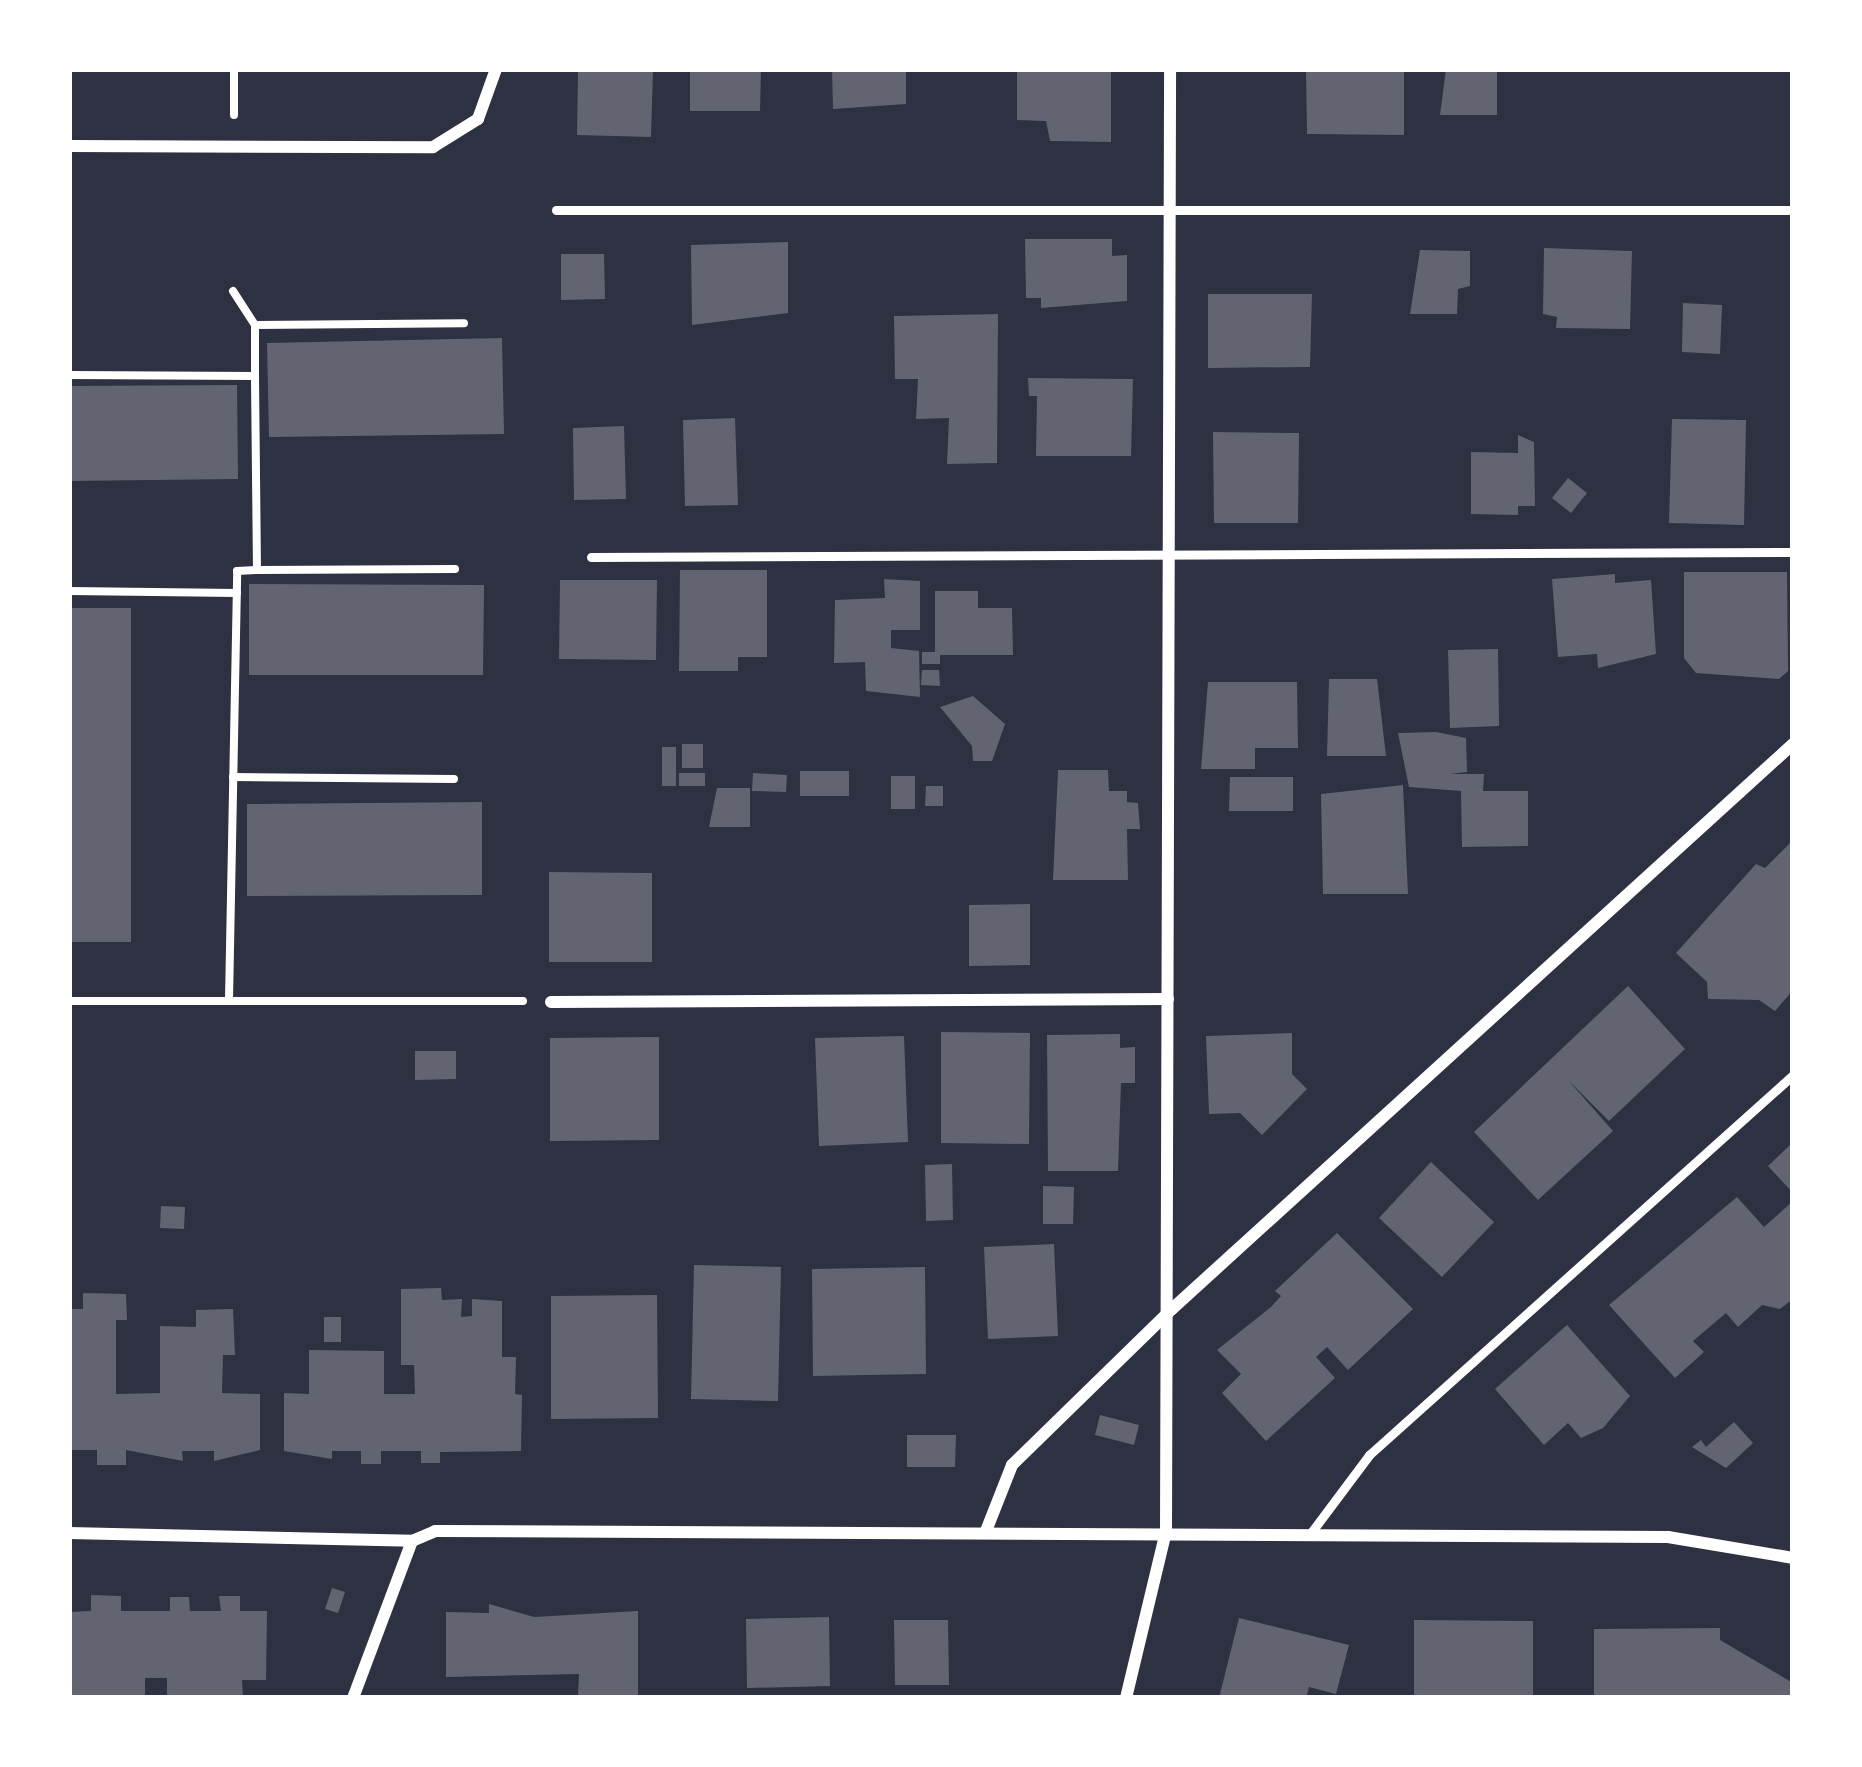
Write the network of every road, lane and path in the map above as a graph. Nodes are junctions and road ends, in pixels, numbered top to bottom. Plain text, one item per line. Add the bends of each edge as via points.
1 (234, 69) edge
2 (496, 69) edge
3 (1170, 69) edge
4 (69, 146) edge
5 (234, 147) junction
6 (1793, 209) edge
7 (556, 210) dead end
8 (1170, 214) junction
9 (233, 291) dead end
10 (464, 323) dead end
11 (255, 325) junction
12 (69, 375) edge
13 (255, 376) junction
14 (1793, 552) edge
15 (1169, 553) junction
16 (591, 557) dead end
17 (454, 569) dead end
18 (257, 570) junction
19 (69, 591) edge
20 (237, 593) junction
21 (1793, 744) edge
22 (233, 777) junction
23 (454, 779) dead end
24 (1168, 999) junction
25 (229, 1000) junction
26 (69, 1001) edge
27 (528, 1001) dead end
28 (551, 1002) dead end
29 (1793, 1075) edge
30 (1172, 1309) junction
31 (986, 1531) junction
32 (1166, 1532) junction
33 (69, 1533) edge
34 (1310, 1534) junction
35 (412, 1541) junction
36 (1793, 1558) edge
37 (353, 1698) edge
38 (1126, 1698) edge

1 - 5 path
2 - 5 street via 478,119 450,143
3 - 8 street
4 - 5 street
6 - 8 lane
7 - 8 lane
8 - 15 street
9 - 11 path
10 - 11 path
11 - 13 path
12 - 13 path
13 - 18 path
14 - 15 lane
15 - 16 lane
15 - 24 street
17 - 18 path
18 - 20 path via 237,571
19 - 20 path
20 - 22 path
21 - 30 street
22 - 23 path
22 - 25 path
24 - 28 street
24 - 30 street
25 - 26 path
25 - 27 path
29 - 34 lane via 1369,1455
30 - 31 street via 1012,1465
30 - 32 street
31 - 32 street
31 - 35 street via 435,1531
32 - 34 street
32 - 38 street
33 - 35 street
34 - 36 street via 1668,1537
35 - 37 street

